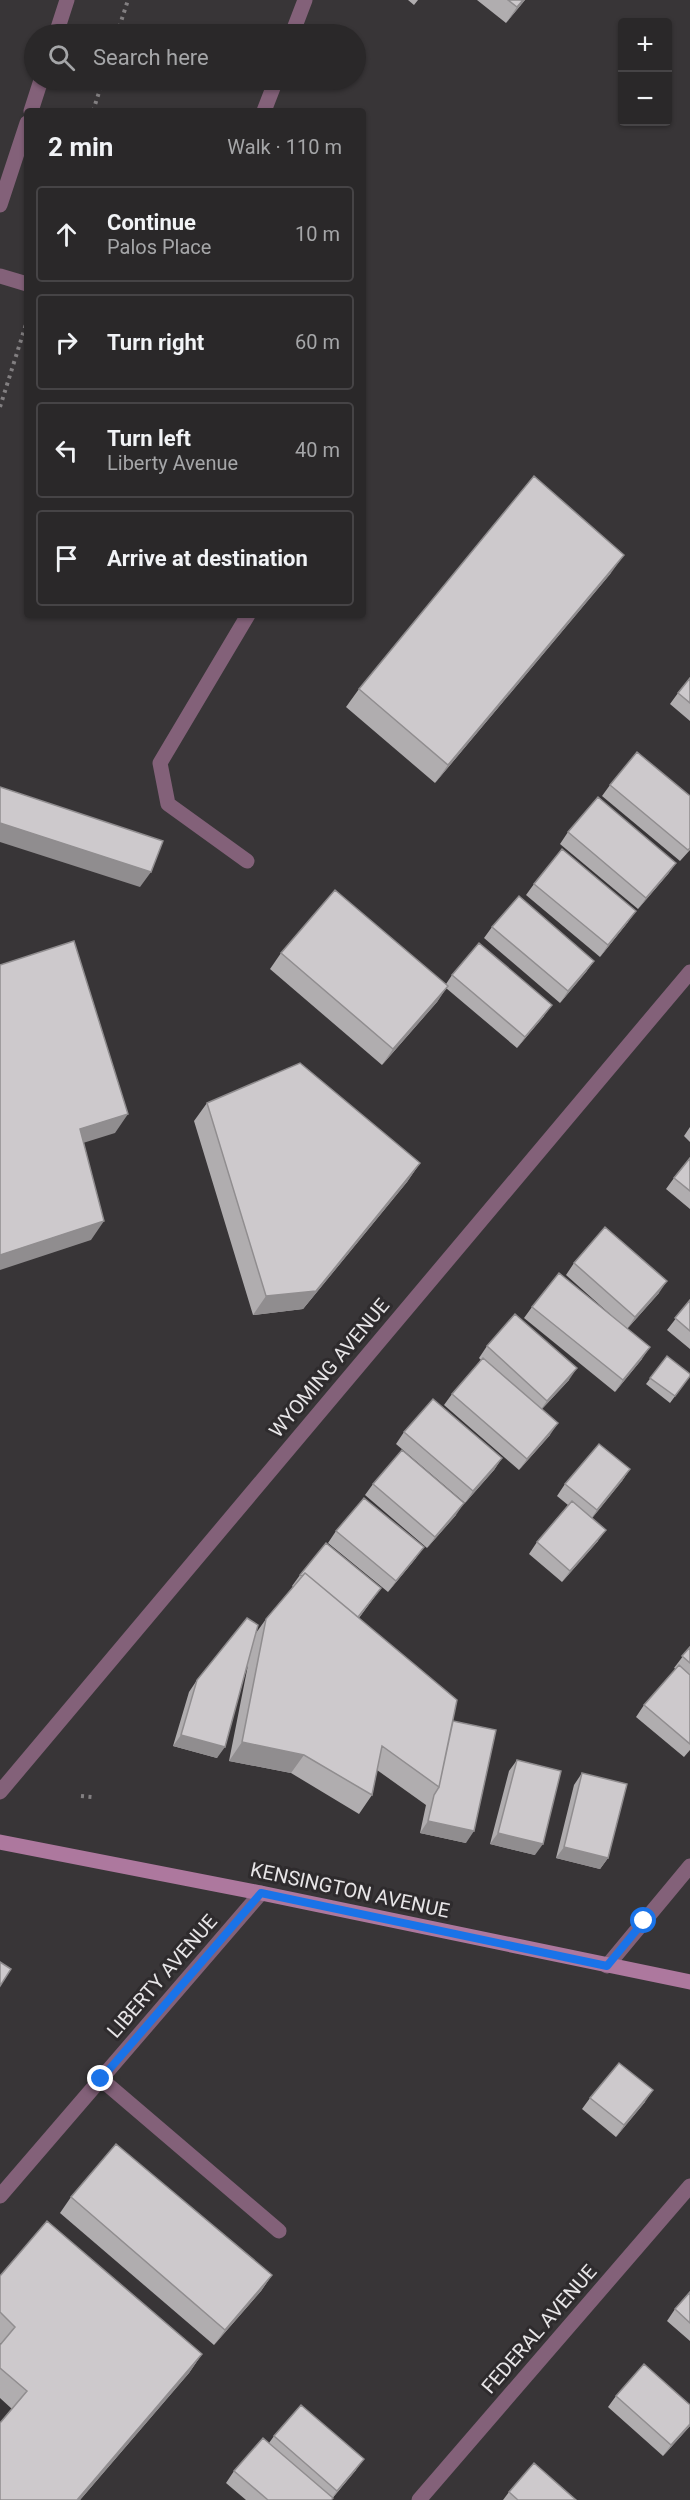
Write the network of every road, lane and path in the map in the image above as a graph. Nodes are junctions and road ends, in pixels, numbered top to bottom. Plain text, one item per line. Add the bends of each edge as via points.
1 (67, 0) edge
2 (128, 0) edge
3 (301, 1) edge
4 (59, 24) edge
5 (120, 24) edge
6 (295, 24) edge
7 (38, 90) edge
8 (100, 90) edge
9 (272, 90) edge
10 (32, 108) edge
11 (94, 108) edge
12 (265, 108) edge
13 (24, 132) edge
14 (0, 205) edge
15 (0, 276) edge
16 (24, 283) edge
17 (24, 331) edge
18 (0, 407) edge
19 (246, 618) edge
20 (247, 861) dead end
21 (690, 972) edge
22 (0, 1792) edge
23 (81, 1796) dead end
24 (92, 1797) dead end
25 (0, 1842) edge
26 (690, 1866) edge
27 (261, 1893) junction
28 (607, 1966) junction
29 (690, 1982) edge
30 (101, 2079) junction
31 (690, 2186) edge
32 (0, 2196) edge
33 (279, 2231) dead end
34 (419, 2500) edge

1 - 4 street
2 - 5 path
3 - 6 street
7 - 10 street
8 - 11 path
9 - 12 street
13 - 14 street
15 - 16 street
17 - 18 path
19 - 20 street via 160,763 168,804
21 - 22 street, WYOMING AVENUE
23 - 24 path
25 - 27 street, KENSINGTON AVENUE
26 - 28 street
27 - 28 street, KENSINGTON AVENUE
27 - 30 street, LIBERTY AVENUE
28 - 29 street, KENSINGTON AVENUE
30 - 32 street, LIBERTY AVENUE
30 - 33 street
31 - 34 street, FEDERAL AVENUE

